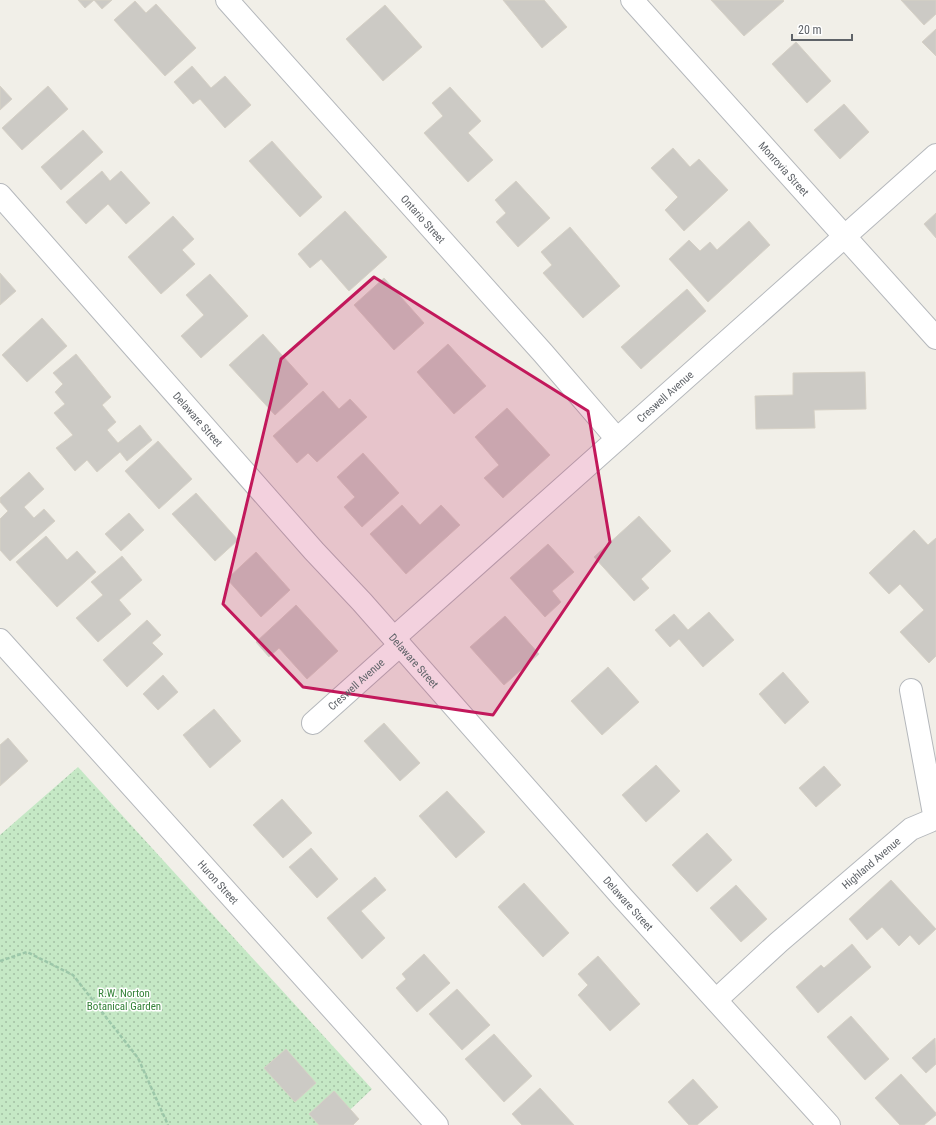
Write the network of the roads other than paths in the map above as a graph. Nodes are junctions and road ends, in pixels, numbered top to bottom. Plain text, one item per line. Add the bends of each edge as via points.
1 (227, 0) edge
2 (632, 0) edge
3 (936, 155) edge
4 (0, 195) edge
5 (844, 236) junction
6 (936, 338) edge
7 (618, 440) junction
8 (0, 640) edge
9 (397, 642) junction
10 (911, 690) dead end
11 (313, 724) dead end
12 (933, 821) edge
13 (716, 1000) junction
14 (437, 1125) edge
15 (829, 1125) edge

1 - 7 street, Ontario Street
2 - 5 street, Monrovia Street
3 - 5 street, Creswell Avenue
4 - 9 street, Delaware Street
5 - 6 street, Monrovia Street
5 - 7 street, Creswell Avenue
7 - 9 street, Creswell Avenue
8 - 14 street, Huron Street
9 - 11 street, Creswell Avenue
9 - 13 street, Delaware Street
10 - 12 street, Highland Avenue via 934,814
12 - 13 street, Highland Avenue via 911,829 779,942
13 - 15 street, Delaware Street

